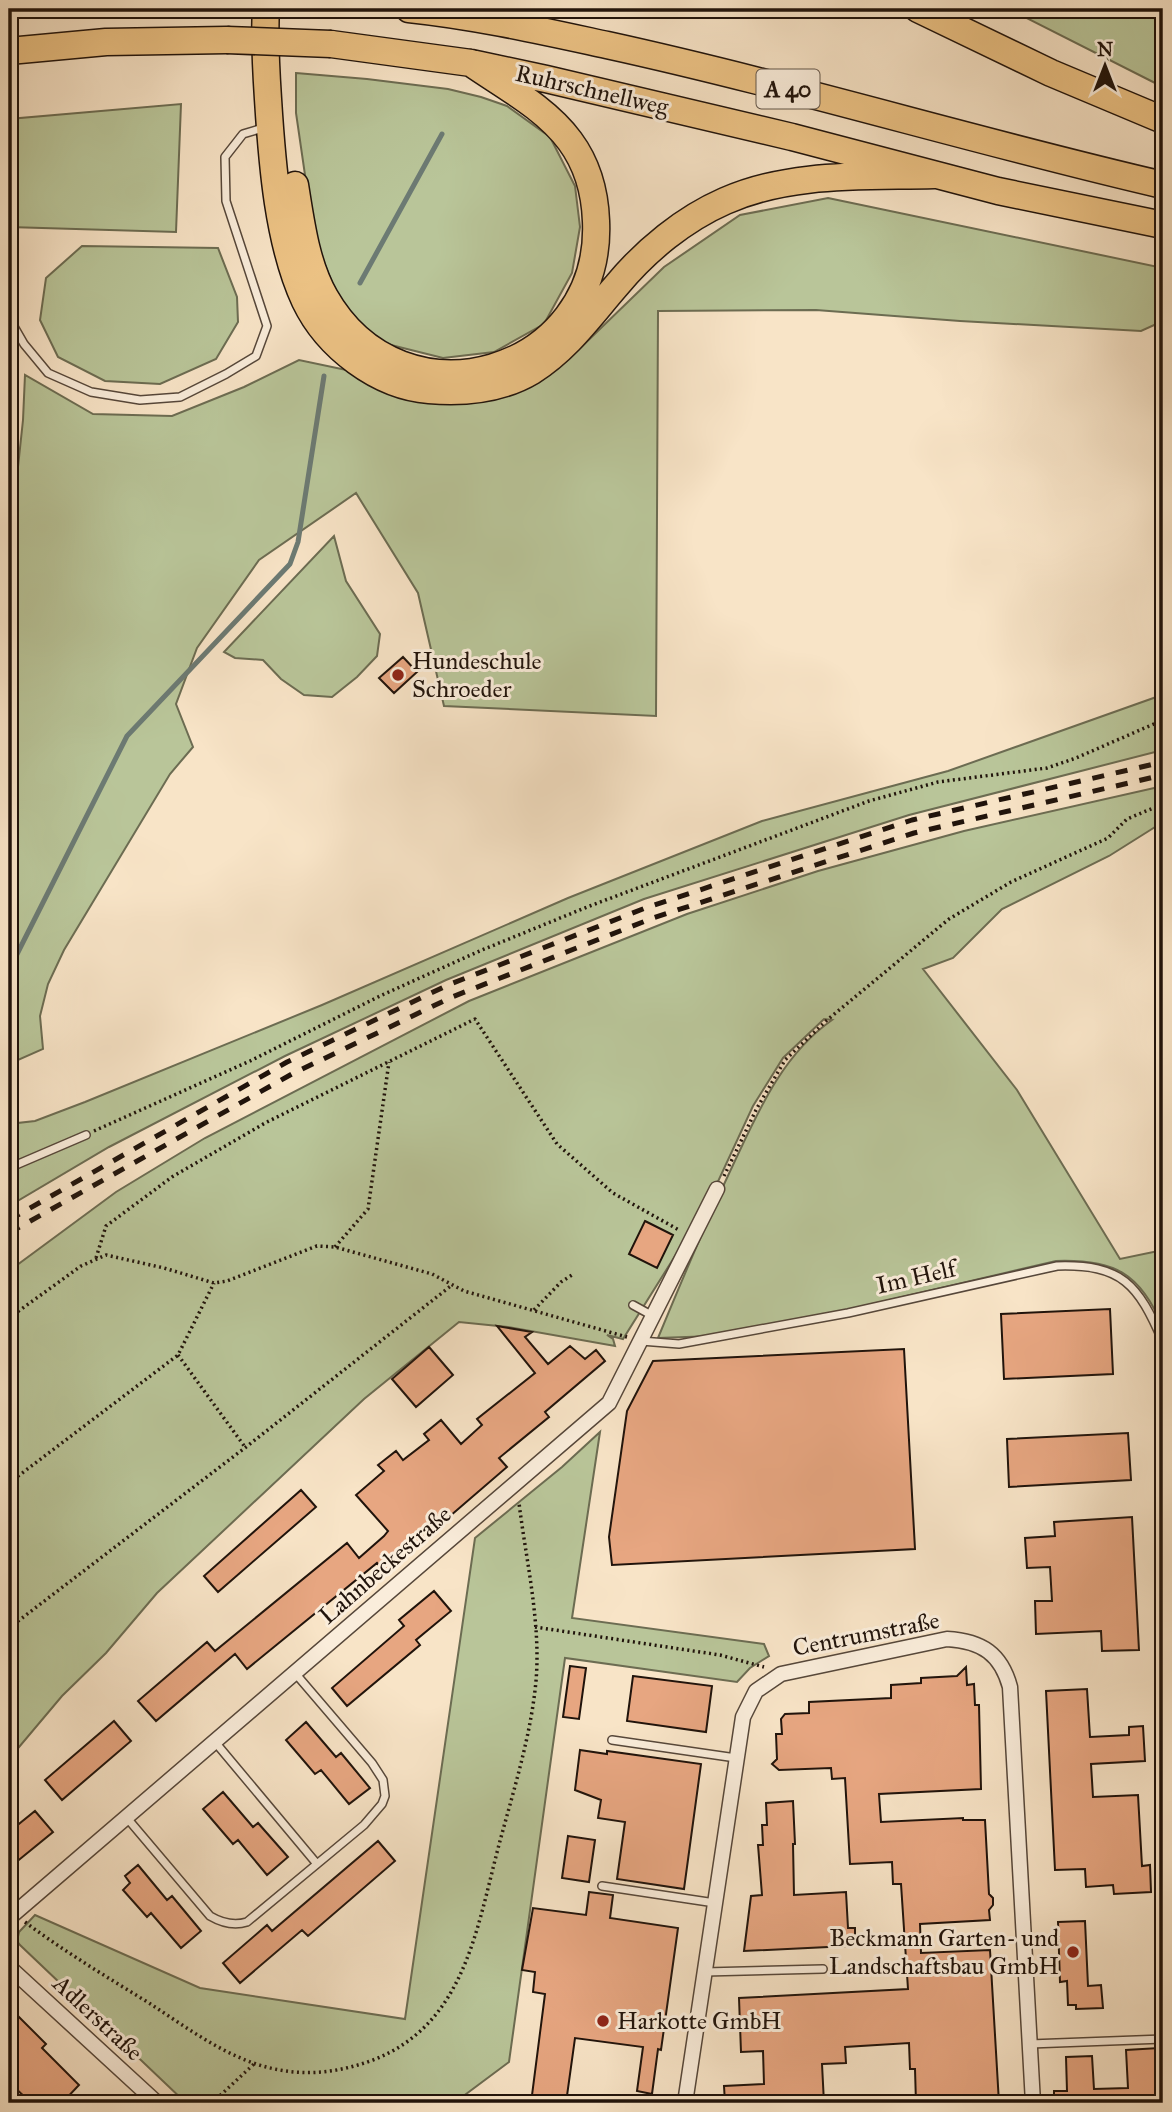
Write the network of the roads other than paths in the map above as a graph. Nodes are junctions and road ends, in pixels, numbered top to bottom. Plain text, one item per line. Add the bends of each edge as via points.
1 (266, 9) edge
2 (283, 9) edge
3 (409, 9) edge
4 (918, 9) edge
5 (9, 51) edge
6 (471, 63) junction
7 (1163, 120) edge
8 (270, 125) junction
9 (934, 174) junction
10 (1163, 185) edge
11 (1163, 225) edge
12 (9, 318) edge
13 (86, 1135) road end
14 (9, 1168) edge
15 (718, 1189) road end
16 (633, 1305) dead end
17 (654, 1316) junction
18 (641, 1341) junction
19 (1163, 1342) edge
20 (295, 1672) junction
21 (612, 1740) dead end
22 (215, 1742) junction
23 (737, 1758) junction
24 (127, 1818) junction
25 (317, 1864) junction
26 (602, 1886) dead end
27 (715, 1903) junction
28 (11, 1915) edge
29 (9, 1967) edge
30 (823, 1969) dead end
31 (704, 1972) junction
32 (1163, 2039) edge
33 (1029, 2044) junction
34 (157, 2103) edge
35 (685, 2103) edge
36 (1032, 2103) edge

1 - 8 highway
2 - 6 highway via 288,139 313,269 350,332 394,363 419,371 473,372 523,354 564,320 593,261 596,210 583,162 553,122
3 - 10 highway, Ruhrschnellweg / A 40 via 679,61
4 - 7 highway
5 - 6 highway, Ruhrschnellweg / A 40, bridge via 106,42 227,40 331,44
6 - 9 highway, Ruhrschnellweg / A 40
8 - 9 highway via 288,249 306,303 340,347 363,367 417,389 446,391 503,384 539,366 580,331 650,251 724,201 822,178
8 - 12 lane via 243,134 225,157 226,201 267,326 256,356 180,397 140,400 91,392 48,373
9 - 11 highway, Ruhrschnellweg / A 40
13 - 14 lane
15 - 17 street, Lahnbeckestraße
16 - 17 lane
17 - 18 street, Lahnbeckestraße
18 - 19 lane, Im Helf via 679,1344 848,1313 1057,1266 1084,1265 1125,1279
18 - 20 street, Lahnbeckestraße via 610,1403
20 - 22 street, Lahnbeckestraße
20 - 25 lane via 372,1763 384,1787 382,1804 364,1825
21 - 23 lane
22 - 24 street, Lahnbeckestraße
22 - 25 lane
23 - 27 street, Centrumstraße
23 - 33 street, Centrumstraße via 744,1717 756,1691 781,1674 947,1639 966,1640 990,1651 1005,1668 1010,1687
24 - 25 lane via 210,1916 226,1923 247,1922
24 - 28 street, Lahnbeckestraße
26 - 27 lane
27 - 31 street, Centrumstraße
29 - 34 street, Adlerstraße
30 - 31 lane
31 - 35 street, Centrumstraße
32 - 33 lane
33 - 36 street, Centrumstraße

